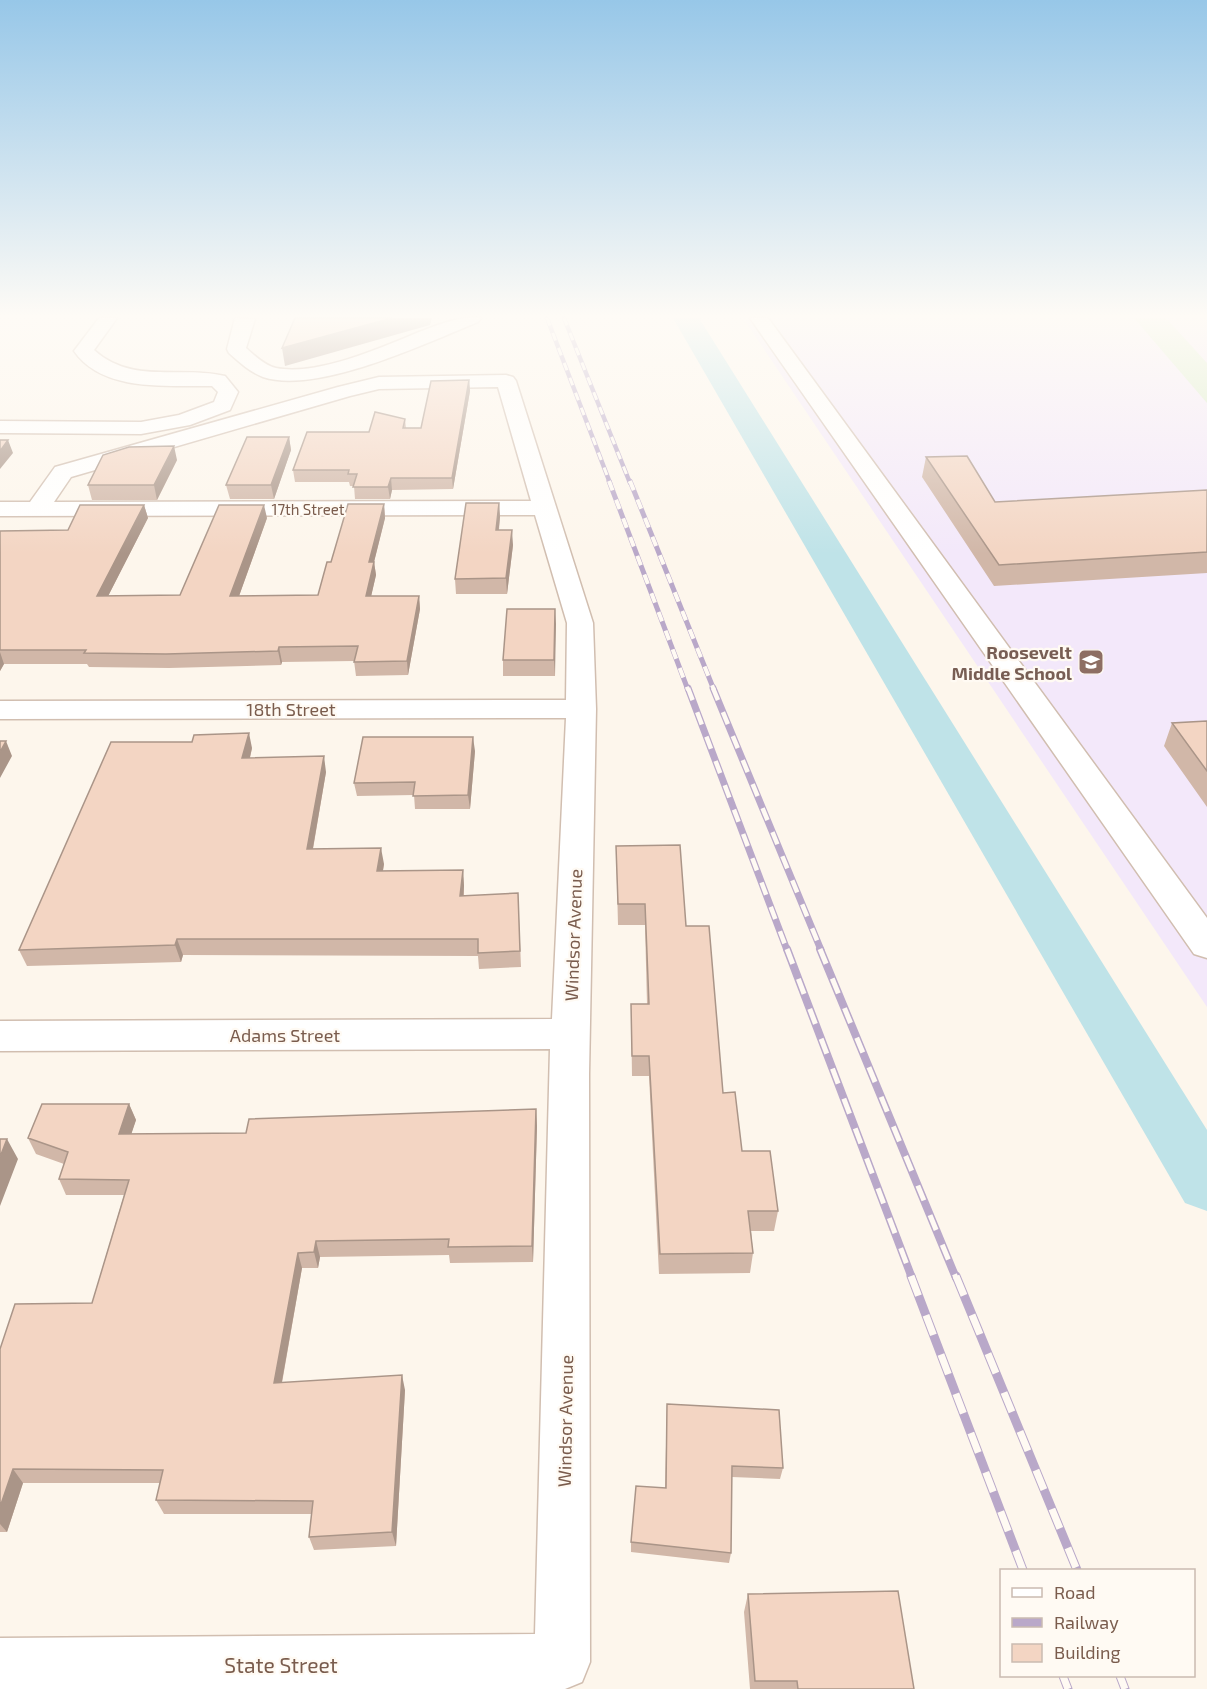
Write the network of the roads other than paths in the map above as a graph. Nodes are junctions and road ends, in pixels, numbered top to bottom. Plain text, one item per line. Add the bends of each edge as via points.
1 (226, 397) edge
2 (325, 397) edge
3 (511, 397) edge
4 (815, 397) edge
5 (0, 427) edge
6 (544, 508) junction
7 (0, 509) edge
8 (37, 509) junction
9 (581, 709) junction
10 (0, 710) edge
11 (1207, 945) edge
12 (569, 1034) junction
13 (0, 1036) edge
14 (562, 1662) joint
15 (0, 1666) edge

1 - 5 street via 223,406 183,421 141,428
2 - 8 street, Windsor Avenue via 63,472
3 - 6 street, Windsor Avenue
4 - 11 street
6 - 8 street, 17th Street
6 - 9 street, Windsor Avenue via 580,623
7 - 8 street, 17th Street
9 - 10 street, 18th Street
9 - 12 street, Windsor Avenue
12 - 13 street, Adams Street
12 - 14 street, Windsor Avenue
14 - 15 street, State Street

